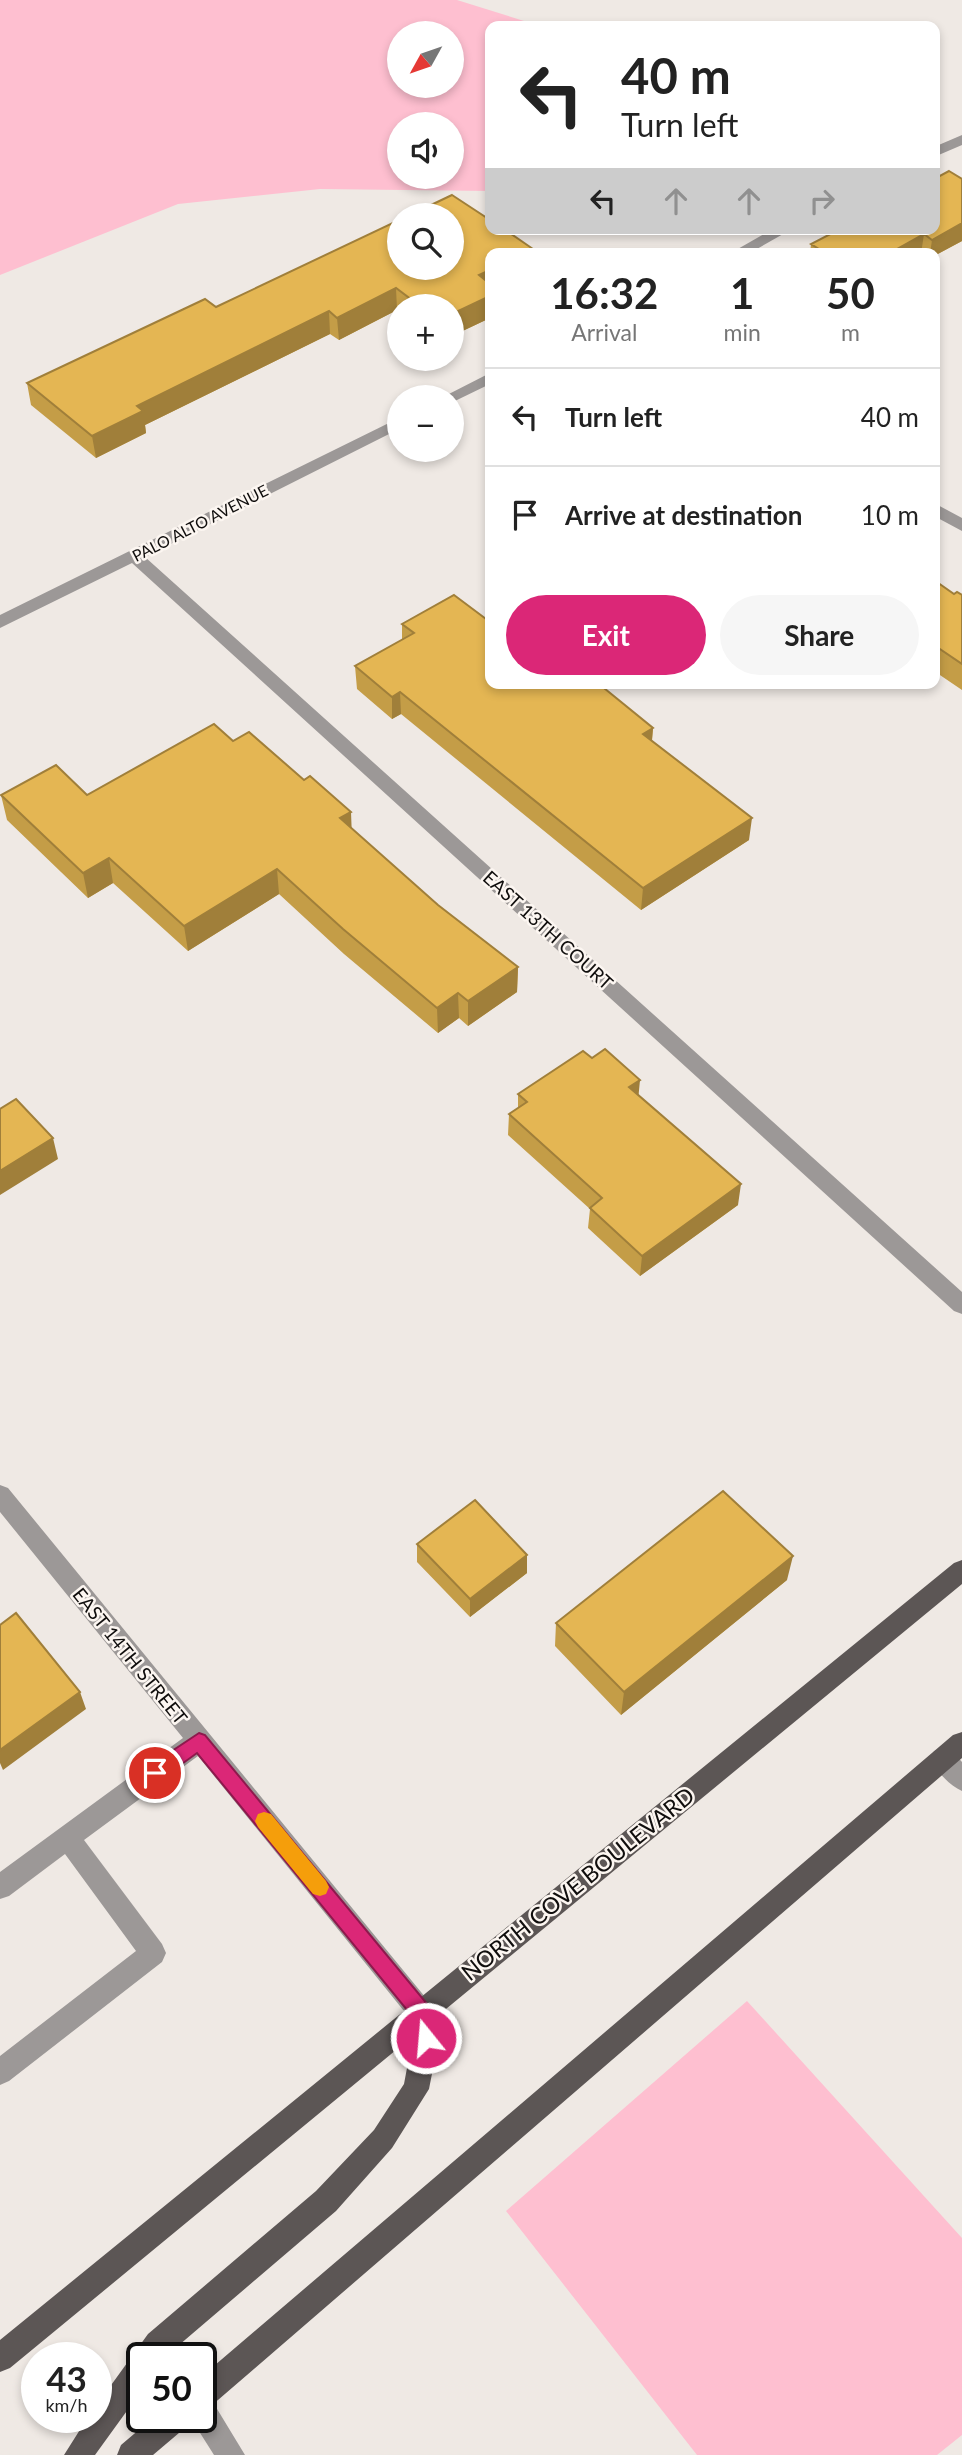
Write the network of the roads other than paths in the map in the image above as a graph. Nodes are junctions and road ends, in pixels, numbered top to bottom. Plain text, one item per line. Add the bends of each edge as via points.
1 (962, 139) edge
2 (940, 150) edge
3 (773, 235) edge
4 (749, 248) edge
5 (485, 380) edge
6 (464, 391) edge
7 (387, 429) edge
8 (940, 513) edge
9 (962, 526) edge
10 (134, 556) junction
11 (0, 622) edge
12 (962, 1305) edge
13 (0, 1495) edge
14 (962, 1570) edge
15 (199, 1741) junction
16 (952, 1751) edge
17 (962, 1779) edge
18 (67, 1838) junction
19 (0, 1887) edge
20 (421, 2012) junction
21 (0, 2072) edge
22 (169, 2342) edge
23 (0, 2358) edge
24 (217, 2382) edge
25 (126, 2392) edge
26 (157, 2433) edge
27 (217, 2433) edge
28 (78, 2455) edge
29 (131, 2455) edge
30 (232, 2455) edge

1 - 2 street
3 - 4 street
5 - 6 street
7 - 10 street, PALO ALTO AVENUE
8 - 9 street
10 - 11 street, PALO ALTO AVENUE
10 - 12 street, EAST 13TH COURT
13 - 15 street, EAST 14TH STREET
14 - 20 main road, NORTH COVE BOULEVARD
15 - 18 street
15 - 20 street, EAST 14TH STREET
16 - 17 street
16 - 24 main road
18 - 19 street
18 - 21 street via 153,1953
20 - 22 main road via 426,2038 416,2089 383,2139 326,2201
20 - 23 main road, NORTH COVE BOULEVARD
25 - 28 main road
26 - 29 main road
27 - 30 street

